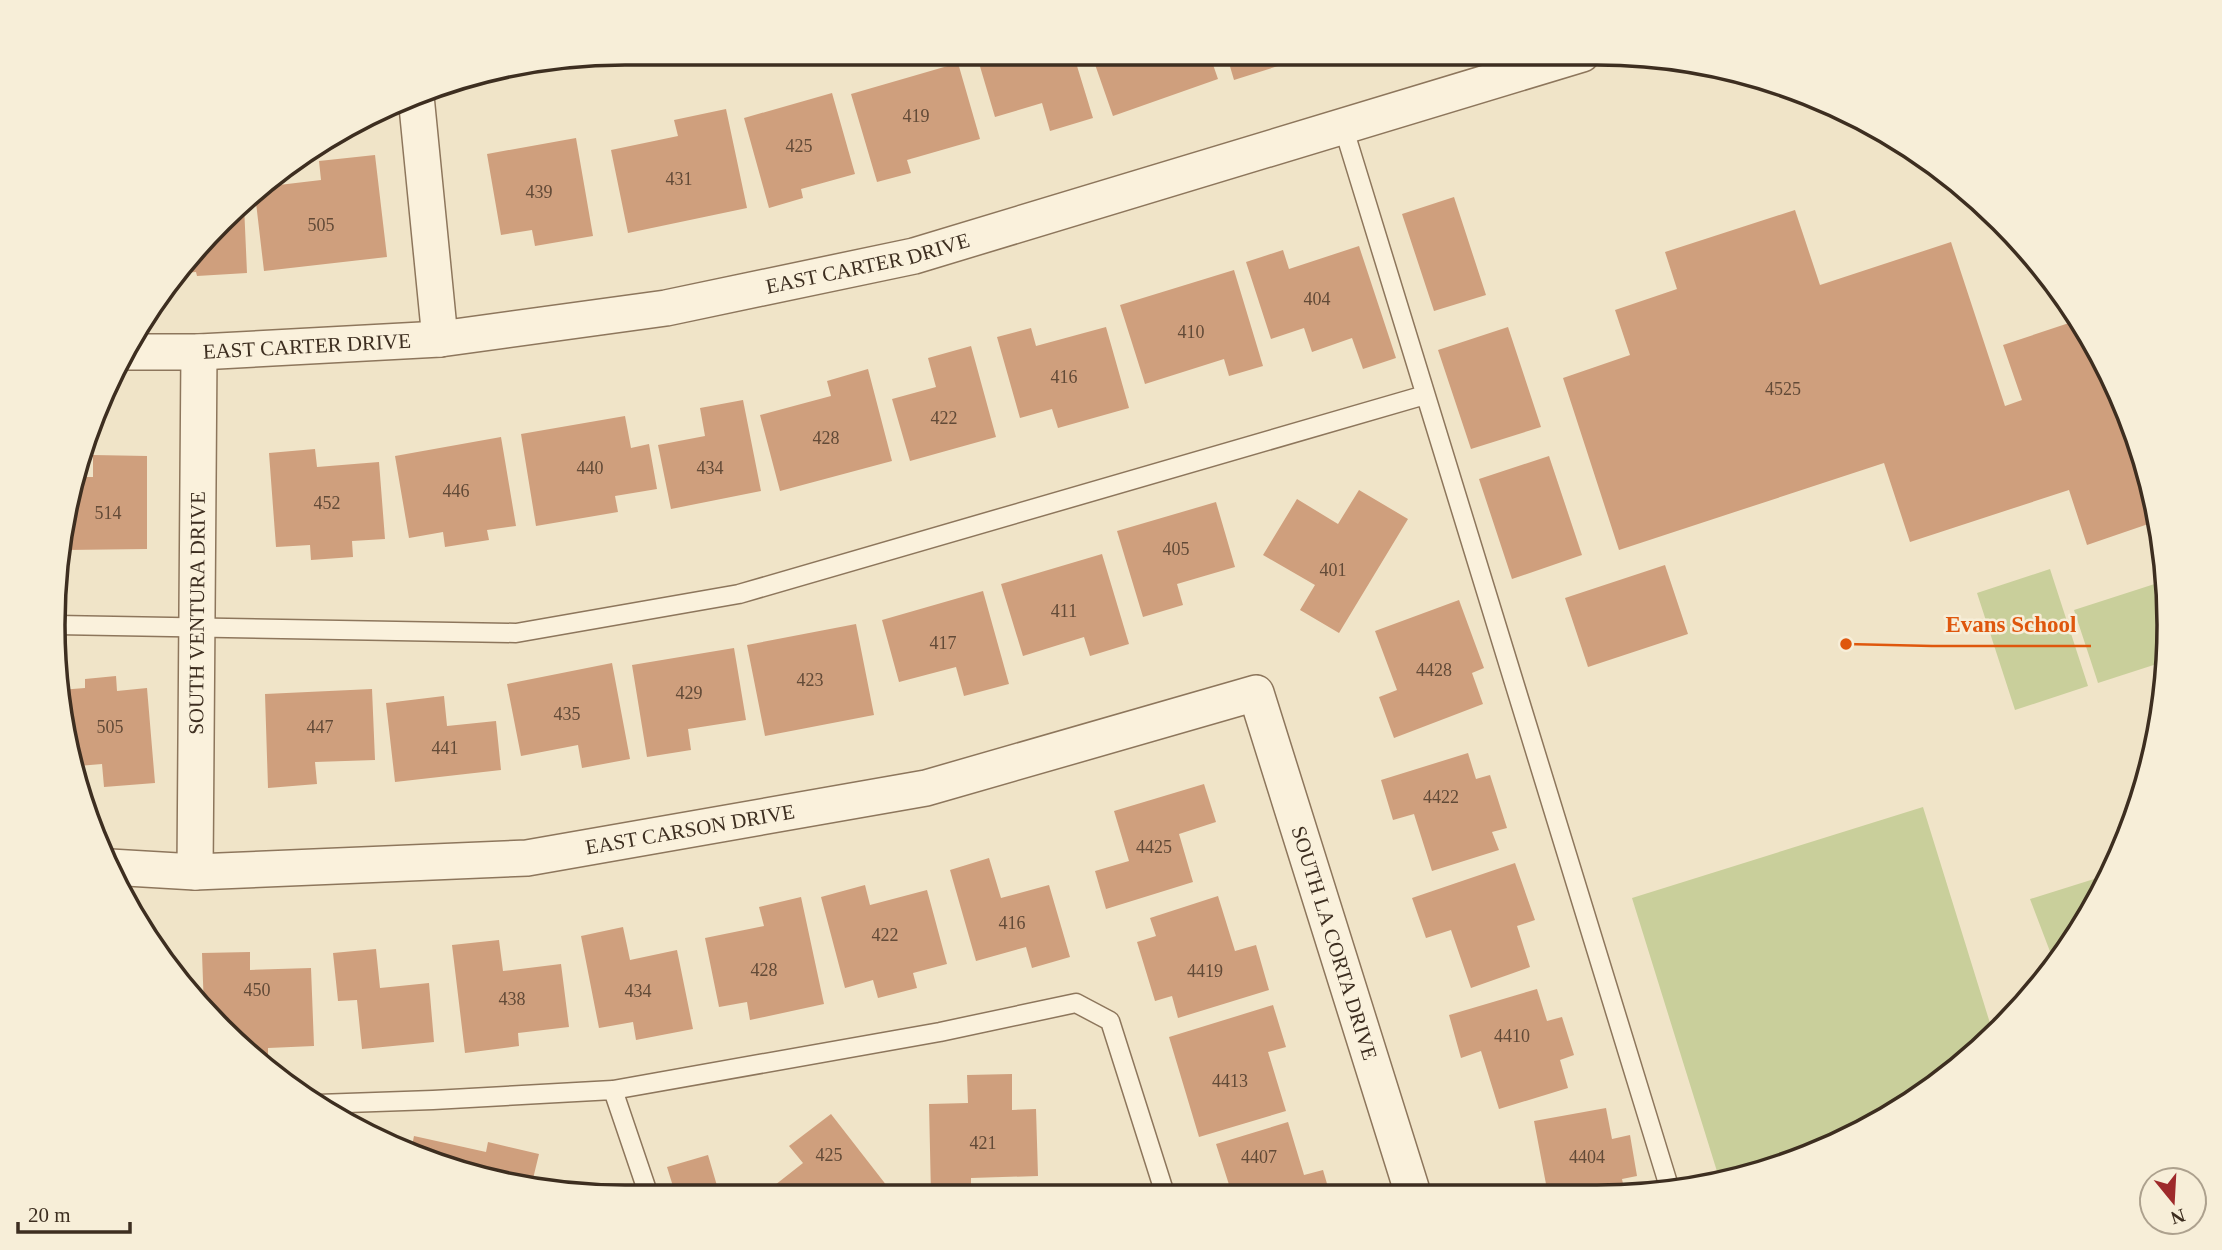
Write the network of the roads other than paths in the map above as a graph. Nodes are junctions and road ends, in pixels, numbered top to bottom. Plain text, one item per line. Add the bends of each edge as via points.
1 (1545, 65) edge
2 (417, 105) edge
3 (1343, 126) junction
4 (440, 339) junction
5 (136, 352) edge
6 (199, 352) junction
7 (1425, 395) junction
8 (65, 625) edge
9 (197, 628) junction
10 (1256, 693) joint
11 (121, 868) edge
12 (195, 873) junction
13 (613, 1090) junction
14 (334, 1103) edge
15 (1667, 1180) edge
16 (645, 1185) edge
17 (1162, 1185) edge
18 (1410, 1185) edge

1 - 3 street, EAST CARTER DRIVE
2 - 4 street
3 - 4 street, EAST CARTER DRIVE via 914,256 666,309
3 - 7 lane
4 - 6 street, EAST CARTER DRIVE
5 - 6 street, EAST CARTER DRIVE
6 - 9 street, SOUTH VENTURA DRIVE
7 - 9 lane via 739,594 516,633
7 - 15 lane
8 - 9 lane
9 - 12 street, SOUTH VENTURA DRIVE
10 - 12 street, EAST CARSON DRIVE via 926,788 527,858
10 - 18 street, SOUTH LA CORTA DRIVE
11 - 12 street, EAST CARSON DRIVE
13 - 14 lane
13 - 16 lane
13 - 17 lane via 1076,1003 1110,1021

